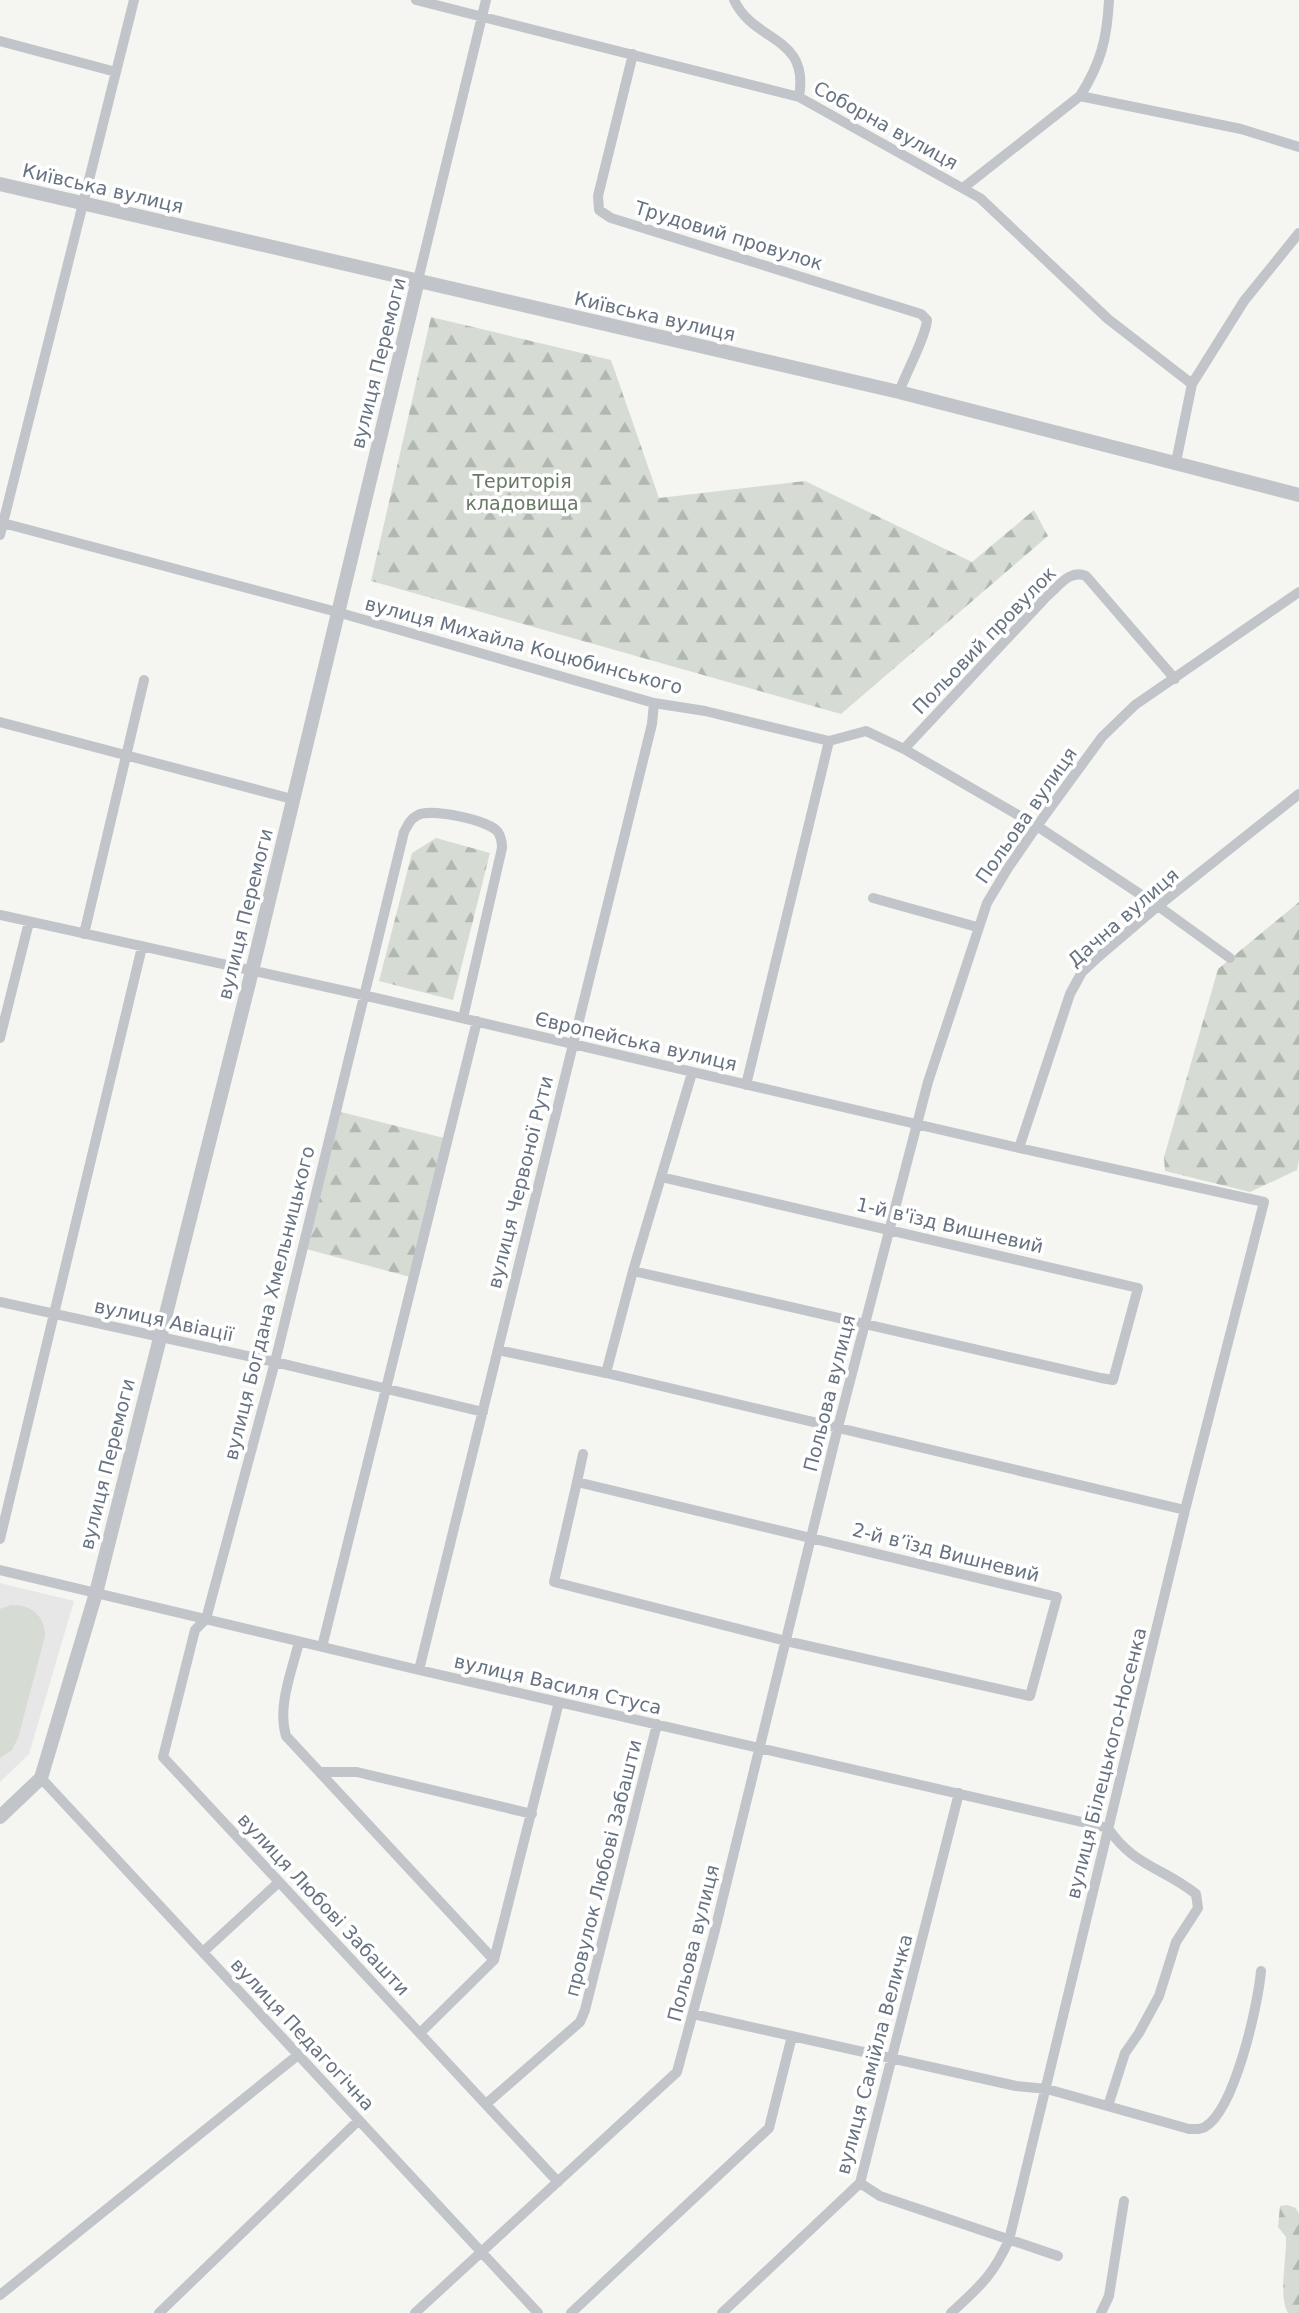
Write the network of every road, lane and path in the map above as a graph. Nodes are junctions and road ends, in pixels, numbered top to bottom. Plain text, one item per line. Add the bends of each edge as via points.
1 (134, 0) edge
2 (416, 0) edge
3 (486, 0) edge
4 (734, 0) edge
5 (1109, 0) edge
6 (482, 15) junction
7 (0, 41) edge
8 (633, 54) junction
9 (116, 72) junction
10 (1080, 96) junction
11 (799, 97) junction
12 (1299, 147) edge
13 (0, 184) edge
14 (963, 188) junction
15 (82, 203) junction
16 (1299, 233) edge
17 (418, 280) junction
18 (1192, 384) junction
19 (899, 392) junction
20 (1176, 462) junction
21 (1299, 495) edge
22 (1, 529) edge
23 (1299, 592) edge
24 (337, 612) junction
25 (1175, 679) junction
26 (144, 680) dead end
27 (654, 703) junction
28 (0, 722) edge
29 (829, 741) junction
30 (904, 749) junction
31 (126, 754) junction
32 (1299, 794) edge
33 (292, 799) junction
34 (1037, 826) junction
35 (873, 898) dead end
36 (1158, 906) junction
37 (0, 915) edge
38 (29, 922) junction
39 (977, 927) junction
40 (84, 934) junction
41 (142, 947) junction
42 (1230, 958) dead end
43 (252, 971) junction
44 (363, 995) junction
45 (463, 1018) junction
46 (477, 1021) junction
47 (0, 1038) edge
48 (572, 1043) junction
49 (692, 1073) junction
50 (746, 1085) junction
51 (916, 1124) junction
52 (1018, 1148) junction
53 (661, 1177) junction
54 (1264, 1202) joint
55 (890, 1230) junction
56 (633, 1271) junction
57 (0, 1302) edge
58 (53, 1314) junction
59 (865, 1324) junction
60 (158, 1337) junction
61 (498, 1350) junction
62 (275, 1362) junction
63 (606, 1373) junction
64 (386, 1389) junction
65 (483, 1412) junction
66 (838, 1427) junction
67 (583, 1454) dead end
68 (577, 1482) junction
69 (1185, 1510) junction
70 (811, 1537) junction
71 (0, 1539) edge
72 (0, 1570) edge
73 (96, 1593) junction
74 (206, 1619) junction
75 (786, 1641) junction
76 (299, 1642) junction
77 (323, 1647) junction
78 (419, 1670) junction
79 (559, 1702) junction
80 (657, 1724) junction
81 (758, 1748) junction
82 (320, 1772) junction
83 (41, 1779) junction
84 (959, 1793) junction
85 (532, 1814) junction
86 (0, 1817) edge
87 (1108, 1828) junction
88 (279, 1882) junction
89 (203, 1952) junction
90 (494, 1959) junction
91 (1261, 1970) dead end
92 (693, 2014) junction
93 (420, 2033) junction
94 (792, 2036) junction
95 (298, 2055) junction
96 (893, 2058) junction
97 (1047, 2089) junction
98 (486, 2104) junction
99 (1108, 2106) junction
100 (359, 2120) junction
101 (558, 2182) junction
102 (860, 2183) junction
103 (1124, 2201) dead end
104 (1009, 2239) junction
105 (483, 2253) junction
106 (1058, 2256) dead end
107 (0, 2294) edge
108 (159, 2313) edge
109 (415, 2313) edge
110 (538, 2313) edge
111 (571, 2313) edge
112 (722, 2313) edge
113 (951, 2313) edge
114 (1101, 2313) edge

1 - 9 street
2 - 6 street, Соборна вулиця
3 - 6 street, вулиця Перемоги
4 - 11 street via 742,15 782,43 796,59 802,79
5 - 10 street via 1104,48
6 - 8 street, Соборна вулиця
6 - 17 street, вулиця Перемоги
7 - 9 street
8 - 11 street, Соборна вулиця
8 - 19 street, Трудовий провулок via 598,196 599,210 611,218 921,314 927,320 926,328
9 - 15 street
10 - 12 street via 1241,129
10 - 14 street
11 - 14 street, Соборна вулиця
13 - 15 street, Київська вулиця
14 - 18 street, Соборна вулиця via 980,198 1108,319
15 - 17 street, Київська вулиця
15 - 22 street
16 - 18 street via 1244,301
17 - 19 street, Київська вулиця
17 - 24 street, вулиця Перемоги
18 - 20 street
19 - 20 street, Київська вулиця
20 - 21 street, Київська вулиця
22 - 24 street, вулиця Михайла Коцюбинського
23 - 25 street, Польова вулиця
24 - 27 street, вулиця Михайла Коцюбинського
24 - 33 street, вулиця Перемоги
25 - 30 street, Польовий провулок via 1086,576 1070,575
25 - 34 street, Польова вулиця via 1135,705 1102,737
26 - 31 street
27 - 29 street, вулиця Михайла Коцюбинського
27 - 48 street, вулиця Червоної Рути
28 - 31 street
29 - 30 street, вулиця Михайла Коцюбинського via 866,731
29 - 50 street
30 - 34 street, вулиця Михайла Коцюбинського
31 - 33 street
31 - 40 street
32 - 36 street, Дачна вулиця
33 - 43 street, вулиця Перемоги
34 - 36 street, вулиця Михайла Коцюбинського
34 - 39 street, Польова вулиця via 987,902
35 - 39 street
36 - 42 street, вулиця Михайла Коцюбинського
36 - 52 street, Дачна вулиця via 1076,982
37 - 38 street, Європейська вулиця
38 - 40 street, Європейська вулиця
38 - 47 street
39 - 51 street, Польова вулиця
40 - 41 street, Європейська вулиця
41 - 43 street, Європейська вулиця
41 - 58 street
43 - 44 street, Європейська вулиця
43 - 60 street, вулиця Перемоги
44 - 45 street, Європейська вулиця
44 - 45 street, вулиця Богдана Хмельницького via 410,820 431,811 488,824 497,831 502,848
44 - 62 street, вулиця Богдана Хмельницького
45 - 46 street, Європейська вулиця
46 - 48 street, Європейська вулиця
46 - 64 street
48 - 49 street, Європейська вулиця
48 - 61 street, вулиця Червоної Рути
49 - 50 street, Європейська вулиця
49 - 53 street
50 - 51 street, Європейська вулиця
51 - 52 street, Європейська вулиця
51 - 55 street, Польова вулиця
52 - 54 street, Європейська вулиця
53 - 55 street, 1-й в'їзд Вишневий
53 - 56 street
54 - 69 street, вулиця Білецького-Носенка
55 - 59 street, Польова вулиця
55 - 59 street, 1-й в'їзд Вишневий via 1138,1287 1113,1380
56 - 59 street
56 - 63 street
57 - 58 street, вулиця Авіації
58 - 60 street, вулиця Авіації
58 - 71 street
59 - 66 street, Польова вулиця
60 - 62 street, вулиця Авіації
60 - 73 street, вулиця Перемоги
61 - 63 street
61 - 65 street, вулиця Червоної Рути
62 - 64 street, вулиця Авіації
62 - 74 street, вулиця Богдана Хмельницького
63 - 66 street
64 - 65 street, вулиця Авіації
64 - 77 street
65 - 78 street, вулиця Червоної Рути
66 - 69 street
66 - 70 street, Польова вулиця
67 - 68 street
68 - 70 street
68 - 75 street via 554,1581
69 - 87 street, вулиця Білецького-Носенка
70 - 75 street, Польова вулиця
70 - 75 street, 2-й вʼїзд Вишневий via 1056,1597 1030,1696
72 - 73 street, вулиця Василя Стуса
73 - 74 street, вулиця Василя Стуса
73 - 83 street, вулиця Перемоги
74 - 76 street, вулиця Василя Стуса
74 - 88 street, вулиця Любові Забашти via 195,1630 163,1757
75 - 81 street, Польова вулиця
76 - 77 street, вулиця Василя Стуса
76 - 82 street via 282,1724 286,1736
77 - 78 street, вулиця Василя Стуса
78 - 79 street, вулиця Василя Стуса
79 - 80 street, вулиця Василя Стуса
79 - 85 street
80 - 81 street, вулиця Василя Стуса
80 - 98 street, провулок Любові Забашти via 580,2022
81 - 84 street, вулиця Василя Стуса
81 - 92 street, Польова вулиця
82 - 85 street via 357,1772
82 - 90 street
83 - 86 street
83 - 89 street, вулиця Педагогічна
84 - 87 street, вулиця Василя Стуса
84 - 96 street, вулиця Самійла Величка
85 - 90 street
87 - 97 street, вулиця Білецького-Носенка
87 - 99 street via 1128,1853 1196,1894 1198,1908 1176,1942 1159,1996 1125,2053
88 - 89 street
88 - 93 street, вулиця Любові Забашти
89 - 95 street, вулиця Педагогічна
90 - 93 street
91 - 99 street via 1255,2017 1232,2085 1214,2120 1204,2128 1189,2129
92 - 94 street
92 - 101 street, Польова вулиця via 677,2073
93 - 98 street, вулиця Любові Забашти
94 - 96 street
94 - 111 street via 769,2128
95 - 100 street, вулиця Педагогічна
95 - 107 street
96 - 97 street
96 - 102 street, вулиця Самійла Величка
97 - 99 street
97 - 104 street, вулиця Білецького-Носенка
98 - 101 street, вулиця Любові Забашти
100 - 105 street, вулиця Педагогічна
100 - 108 street
101 - 105 street, Польова вулиця
102 - 104 street via 880,2196
102 - 112 street, вулиця Самійла Величка
103 - 114 street via 1109,2296
104 - 106 street
104 - 113 street, вулиця Білецького-Носенка via 987,2280
105 - 109 street, Польова вулиця
105 - 110 street, вулиця Педагогічна

